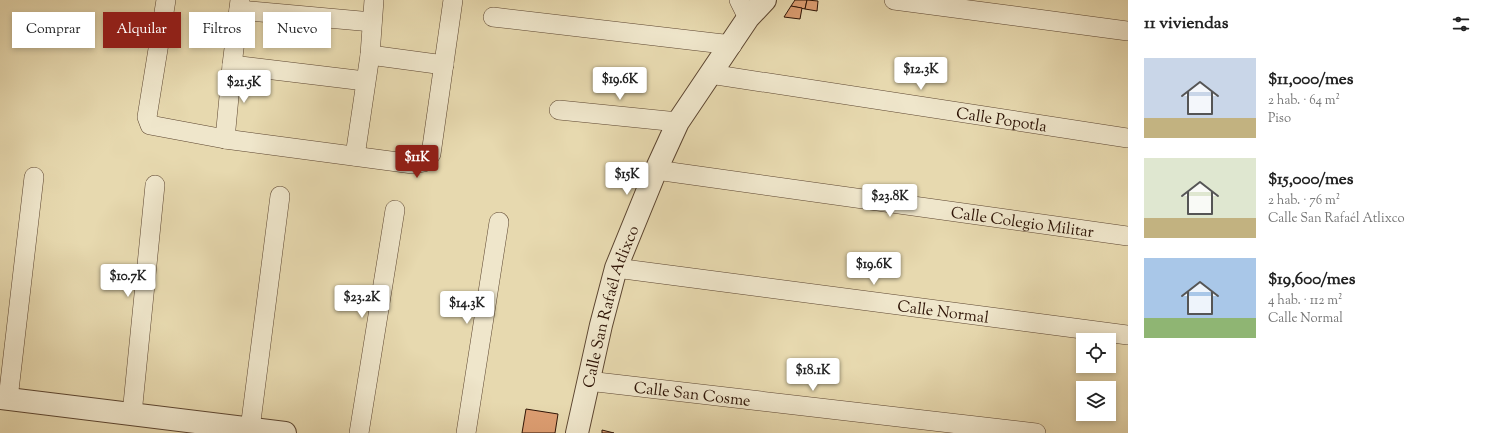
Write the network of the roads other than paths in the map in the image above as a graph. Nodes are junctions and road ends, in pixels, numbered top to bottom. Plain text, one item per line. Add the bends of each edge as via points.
1 (166, 0) edge
2 (374, 0) edge
3 (453, 0) edge
4 (765, 0) edge
5 (894, 0) edge
6 (240, 5) edge
7 (744, 9) edge
8 (493, 17) dead end
9 (372, 22) junction
10 (1128, 31) edge
11 (732, 45) junction
12 (370, 54) junction
13 (444, 65) junction
14 (232, 66) junction
15 (710, 74) junction
16 (365, 81) junction
17 (559, 110) dead end
18 (678, 122) junction
19 (1128, 138) edge
20 (225, 139) junction
21 (355, 156) junction
22 (656, 170) junction
23 (34, 178) dead end
24 (155, 185) dead end
25 (280, 196) dead end
26 (395, 210) dead end
27 (499, 222) dead end
28 (1128, 236) edge
29 (616, 268) junction
30 (1128, 335) edge
31 (588, 381) junction
32 (4, 399) edge
33 (132, 414) junction
34 (250, 429) junction
35 (285, 433) edge
36 (360, 433) edge
37 (466, 433) edge
38 (577, 433) edge
39 (1036, 433) edge

1 - 20 street via 147,117 150,125
2 - 9 street
3 - 13 street
4 - 7 street, Calle San Rafaél Atlixco
5 - 10 street
6 - 9 street
6 - 14 street
7 - 11 street, Calle San Rafaél Atlixco
8 - 11 street
9 - 12 street
11 - 15 street, Calle San Rafaél Atlixco
12 - 13 street
12 - 16 street
13 - 21 street via 431,154 424,162 413,164
14 - 16 street
14 - 20 street
15 - 18 street, Calle San Rafaél Atlixco
15 - 19 street, Calle Popotla
16 - 21 street
17 - 18 street
18 - 22 street, Calle San Rafaél Atlixco
20 - 21 street
22 - 28 street, Calle Colegio Militar
22 - 29 street, Calle San Rafaél Atlixco
23 - 32 street
24 - 33 street
25 - 34 street
26 - 36 street
27 - 37 street
29 - 30 street, Calle Normal
29 - 31 street, Calle San Rafaél Atlixco
31 - 38 street, Calle San Rafaél Atlixco
31 - 39 street, Calle San Cosme
32 - 33 street
33 - 34 street
34 - 35 street

